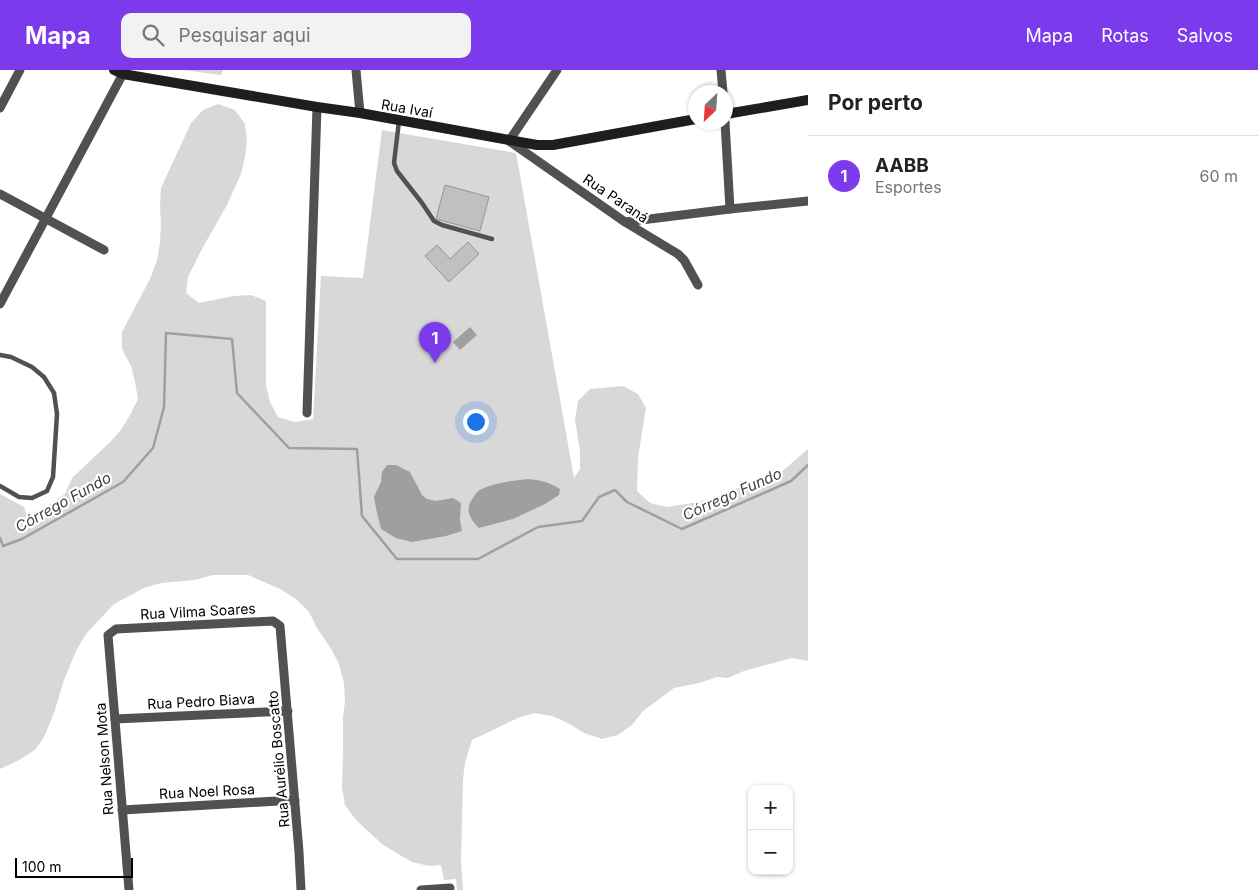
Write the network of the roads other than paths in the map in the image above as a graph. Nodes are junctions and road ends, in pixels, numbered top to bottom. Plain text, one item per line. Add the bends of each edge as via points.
1 (20, 70) edge
2 (356, 70) edge
3 (557, 70) edge
4 (721, 70) edge
5 (120, 71) edge
6 (722, 85) edge
7 (808, 100) edge
8 (317, 107) junction
9 (0, 108) edge
10 (733, 113) edge
11 (360, 114) junction
12 (399, 120) junction
13 (688, 120) edge
14 (725, 130) edge
15 (509, 141) junction
16 (0, 194) edge
17 (808, 201) edge
18 (730, 209) junction
19 (46, 218) junction
20 (625, 222) junction
21 (492, 238) dead end
22 (104, 250) dead end
23 (698, 285) dead end
24 (1, 301) edge
25 (0, 354) edge
26 (307, 413) dead end
27 (0, 486) edge
28 (280, 626) joint
29 (116, 630) joint
30 (288, 711) junction
31 (115, 719) junction
32 (295, 800) junction
33 (122, 810) junction
34 (450, 888) dead end
35 (129, 890) edge
36 (301, 890) edge
37 (421, 890) edge

1 - 9 street
2 - 11 street
3 - 15 street
4 - 6 street
5 - 8 main road, Rua Ivaí
5 - 19 street
7 - 10 main road
8 - 11 main road, Rua Ivaí
8 - 26 street
11 - 12 main road, Rua Ivaí
12 - 15 main road, Rua Ivaí
12 - 21 lane via 396,171 434,221
13 - 15 main road, Rua Ivaí via 553,145
14 - 18 street
15 - 20 street, Rua Paraná
16 - 19 street
17 - 18 street
18 - 20 street
19 - 22 street
19 - 24 street
20 - 23 street, Rua Paraná via 678,254
25 - 27 lane via 32,367 44,377 54,393 57,414 53,478 47,491 32,498
28 - 29 street, Rua Vilma Soares via 273,621
28 - 30 street, Rua Aurélio Boscatto
29 - 31 street, Rua Nelson Mota via 108,635
30 - 31 street, Rua Pedro Biava
30 - 32 street, Rua Aurélio Boscatto
31 - 33 street, Rua Nelson Mota
32 - 33 street, Rua Noel Rosa
32 - 36 street, Rua Aurélio Boscatto
33 - 35 street, Rua Nelson Mota
34 - 37 street

